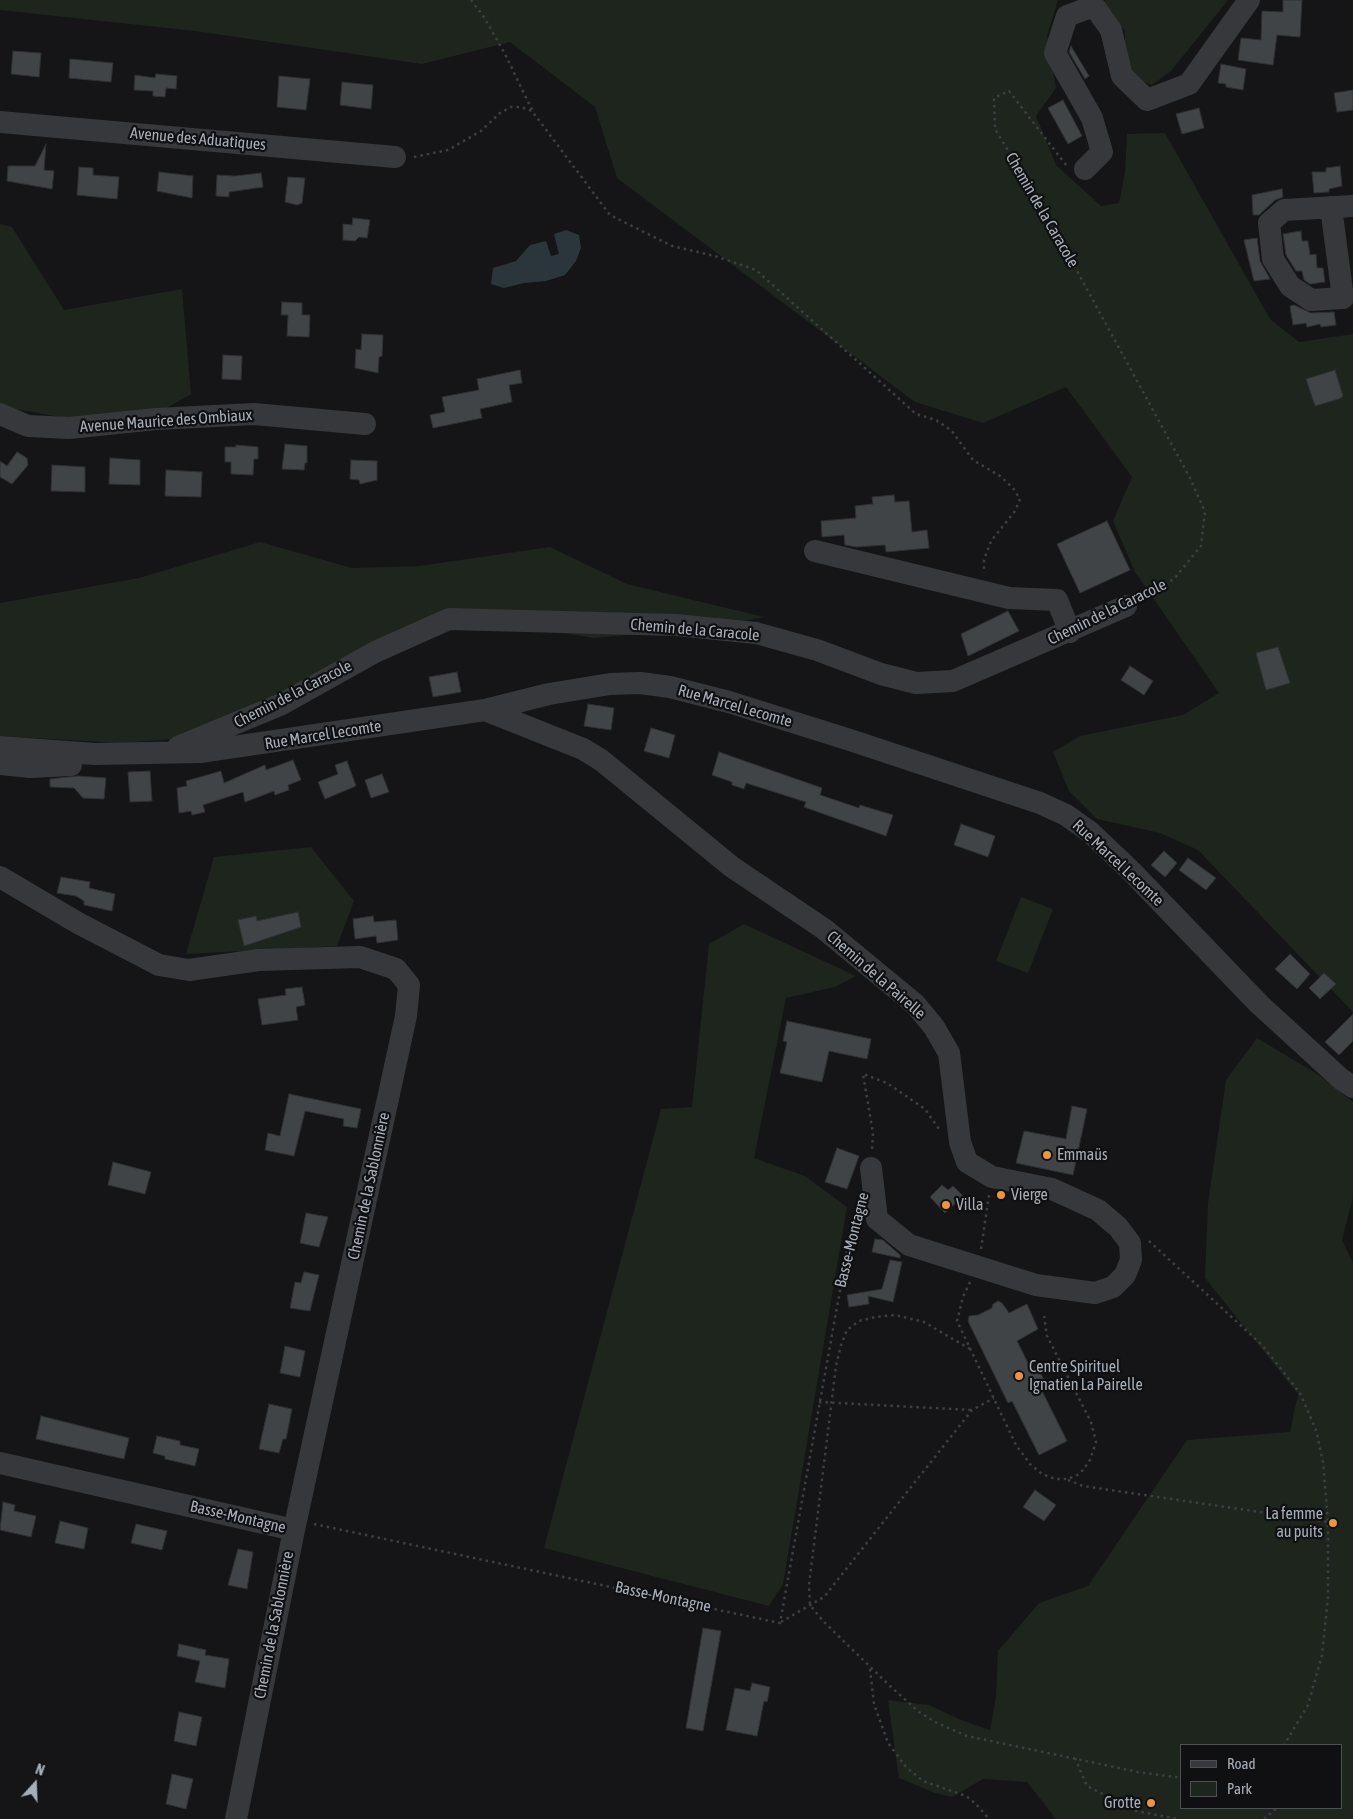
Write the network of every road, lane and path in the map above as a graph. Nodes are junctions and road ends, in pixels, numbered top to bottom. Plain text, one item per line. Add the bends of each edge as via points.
1 (471, 0) edge
2 (1249, 0) edge
3 (532, 111) junction
4 (0, 122) edge
5 (395, 157) joint
6 (1085, 169) joint
7 (1342, 206) edge
8 (0, 414) edge
9 (365, 424) dead end
10 (815, 551) dead end
11 (983, 592) junction
12 (1126, 606) joint
13 (1070, 632) junction
14 (485, 710) junction
15 (0, 747) edge
16 (162, 754) junction
17 (0, 764) edge
18 (0, 877) edge
19 (1353, 1087) edge
20 (942, 1133) dead end
21 (871, 1168) joint
22 (992, 1177) junction
23 (858, 1210) dead end
24 (1147, 1240) dead end
25 (978, 1266) junction
26 (1044, 1316) dead end
27 (970, 1349) junction
28 (994, 1398) junction
29 (819, 1402) junction
30 (832, 1403) junction
31 (972, 1410) junction
32 (0, 1463) edge
33 (1067, 1479) junction
34 (1328, 1522) junction
35 (294, 1530) junction
36 (810, 1605) junction
37 (780, 1623) junction
38 (870, 1667) junction
39 (1285, 1744) edge
40 (1075, 1758) junction
41 (1180, 1778) edge
42 (1276, 1809) edge
43 (236, 1819) edge
44 (989, 1819) edge
45 (1178, 1819) edge
46 (1264, 1819) edge

1 - 3 path via 506,54
2 - 6 street via 1189,84 1147,100 1122,76 1111,30 1094,6 1067,16 1055,53 1092,118 1102,152
3 - 5 path via 521,107 506,110 481,131 448,150 418,157
3 - 11 path via 610,215 672,246 756,270 916,414 936,420 952,431 973,460 1013,488 1020,498 1016,511 991,541 984,560
4 - 5 street, Avenue des Aduatiques
6 - 12 path, Chemin de la Caracole via 1066,165 1009,91 994,98 995,129 1190,478 1205,512 1201,546 1174,579
7 - 7 street via 1284,210 1270,223 1273,259 1290,286 1311,300 1344,298
8 - 9 street, Avenue Maurice des Ombiaux via 28,426 69,428 254,414
10 - 11 street
11 - 13 street via 1009,598 1057,600
12 - 13 street, Chemin de la Caracole
13 - 16 street, Chemin de la Caracole via 953,681 916,683 756,633 676,625 449,619 375,652 282,704
14 - 16 street, Rue Marcel Lecomte via 262,745
14 - 19 street, Rue Marcel Lecomte via 549,694 610,684 670,687 729,702 1040,803 1066,815 1090,832 1259,1004
14 - 22 street, Chemin de la Pairelle via 575,746 601,760 732,867 824,929 915,1004 949,1053 960,1142 967,1162
15 - 16 street, Rue Marcel Lecomte via 95,754
16 - 17 street via 121,764 30,767
18 - 35 street, Chemin de la Sablonnière via 159,965 189,970 258,960 360,957 396,968 409,985 406,1016
20 - 21 path via 925,1109 887,1083 863,1074 873,1133
21 - 25 street, Chemin de la Pairelle via 877,1219 909,1245
22 - 25 path
22 - 25 street, Chemin de la Pairelle via 1052,1189 1098,1210 1118,1227 1130,1243 1131,1260 1119,1281 1095,1293 1036,1285
23 - 29 path, Basse-Montagne via 850,1235
24 - 34 path via 1262,1345 1300,1392 1316,1430 1324,1462
25 - 27 path via 963,1296 957,1321
26 - 33 path via 1047,1336 1091,1422 1096,1442 1083,1470
27 - 28 path
27 - 30 path via 924,1322 910,1318 895,1315 859,1322 847,1330 841,1345
28 - 31 path
28 - 33 path via 1016,1445 1030,1464 1042,1474
29 - 30 path
29 - 37 path, Basse-Montagne
30 - 31 path
30 - 36 path via 809,1586
31 - 36 path via 824,1597
32 - 35 street, Basse-Montagne
33 - 34 path via 1083,1486
34 - 39 path via 1328,1597 1322,1655 1308,1705
35 - 37 path, Basse-Montagne via 306,1523 320,1525
35 - 43 street, Chemin de la Sablonnière
36 - 37 path
36 - 38 path via 822,1621
38 - 40 path via 919,1712 937,1723 967,1736
38 - 44 path via 874,1704 888,1743 906,1767 923,1782 966,1796
40 - 41 path
40 - 45 path via 1087,1786 1136,1811
42 - 46 path

